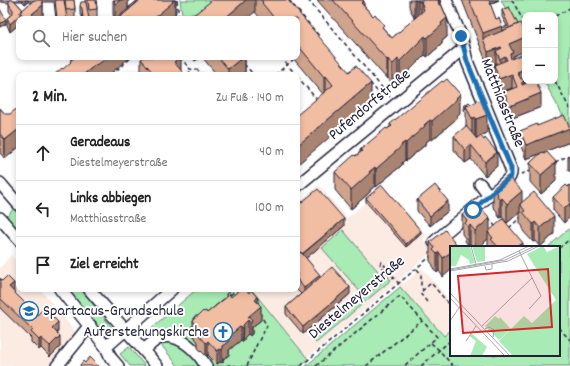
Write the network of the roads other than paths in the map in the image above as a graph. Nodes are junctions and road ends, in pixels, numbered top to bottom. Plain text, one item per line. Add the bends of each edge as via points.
1 (446, 0) edge
2 (464, 49) junction
3 (300, 184) edge
4 (480, 184) dead end
5 (1, 186) edge
6 (489, 196) junction
7 (16, 203) edge
8 (473, 210) junction
9 (483, 216) edge
10 (0, 218) edge
11 (16, 237) edge
12 (449, 245) edge
13 (62, 292) edge
14 (92, 292) edge
15 (168, 292) edge
16 (90, 325) junction
17 (126, 330) junction
18 (106, 347) junction
19 (144, 350) junction
20 (57, 366) edge
21 (118, 366) edge
22 (157, 366) edge
23 (206, 366) edge

1 - 2 street, Matthiasstraße
2 - 3 street, Pufendorfstraße
2 - 6 street, Matthiasstraße via 511,168 516,174
4 - 6 street
5 - 7 street
6 - 8 street
8 - 9 street
8 - 12 street via 437,239
10 - 11 street
13 - 16 street
14 - 17 street
15 - 17 street
16 - 18 street
16 - 20 street
17 - 18 street
17 - 19 street
18 - 21 street
19 - 22 street
19 - 23 street via 160,337 171,337 188,344

